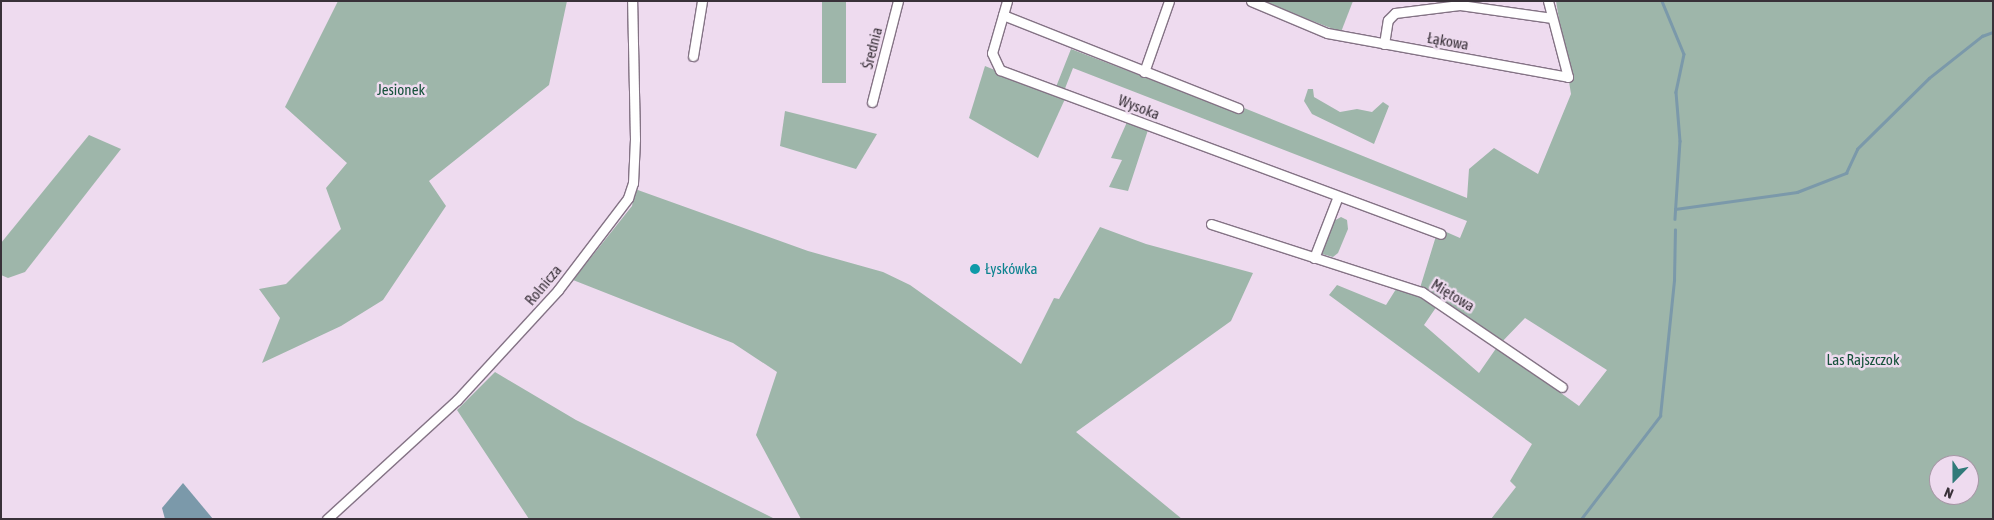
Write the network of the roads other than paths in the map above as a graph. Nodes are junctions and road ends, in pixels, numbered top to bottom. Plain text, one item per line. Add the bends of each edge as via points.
1 (632, 1) edge
2 (702, 1) edge
3 (898, 1) edge
4 (1007, 1) edge
5 (1169, 1) edge
6 (1251, 1) edge
7 (1548, 1) edge
8 (1003, 15) junction
9 (1552, 18) junction
10 (1384, 44) junction
11 (692, 56) dead end
12 (1144, 72) junction
13 (872, 102) dead end
14 (1238, 108) dead end
15 (1338, 196) junction
16 (1211, 224) dead end
17 (1440, 234) dead end
18 (1314, 258) junction
19 (1562, 387) dead end
20 (327, 519) edge

1 - 20 street, Rolnicza via 635,139 633,183 628,198 558,290 457,400
2 - 11 street
3 - 13 street, Średnia
4 - 8 street, Wysoka
5 - 12 street
6 - 10 street, Łąkowa via 1327,33
7 - 9 street, Łąkowa
8 - 12 street
8 - 15 street, Wysoka via 992,52 1000,70
9 - 10 street via 1460,5 1394,13 1388,20
9 - 10 street, Łąkowa via 1568,77
12 - 14 street
15 - 17 street, Wysoka
15 - 18 street
16 - 18 street, Miętowa
18 - 19 street, Miętowa via 1422,292

